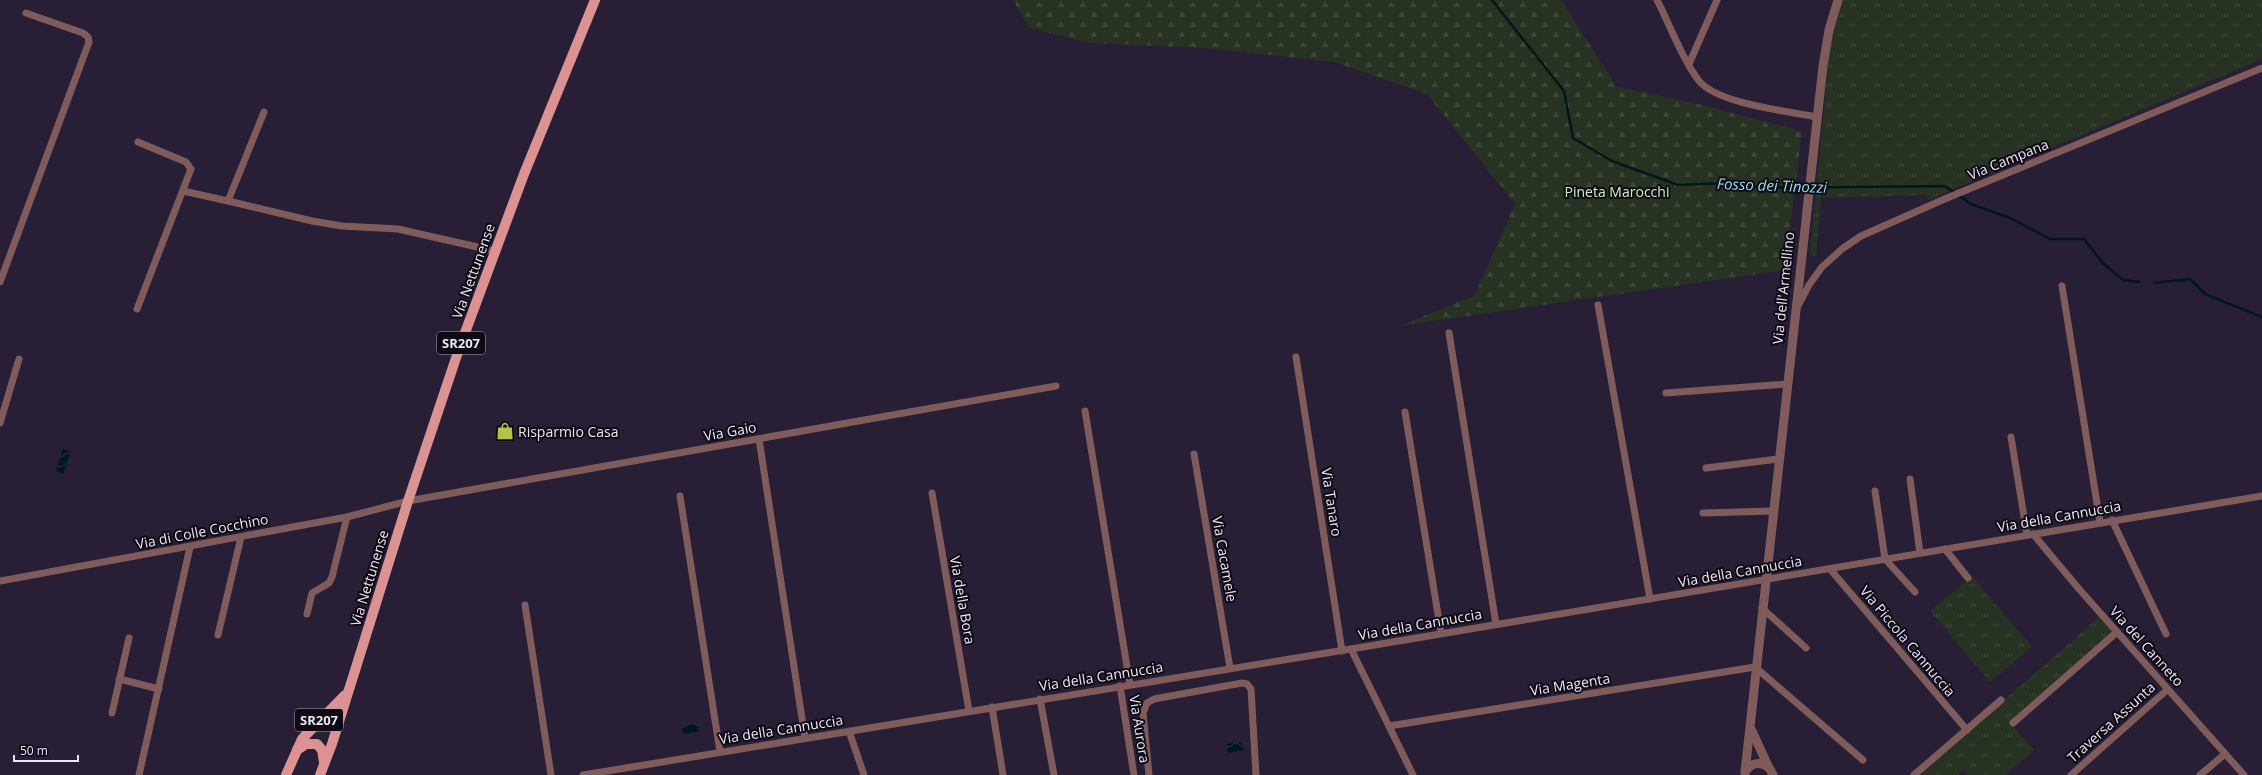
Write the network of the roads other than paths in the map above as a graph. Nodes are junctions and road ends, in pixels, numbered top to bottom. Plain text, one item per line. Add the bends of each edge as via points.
1 (595, 0) edge
2 (1657, 0) edge
3 (1717, 0) edge
4 (1838, 0) edge
5 (26, 13) dead end
6 (1689, 64) junction
7 (2262, 68) edge
8 (264, 112) dead end
9 (1817, 117) junction
10 (138, 142) dead end
11 (183, 191) junction
12 (228, 201) junction
13 (495, 251) junction
14 (0, 282) edge
15 (2062, 286) dead end
16 (1598, 305) dead end
17 (136, 309) dead end
18 (1794, 314) junction
19 (1449, 333) dead end
20 (1296, 357) dead end
21 (19, 359) dead end
22 (1787, 384) junction
23 (1056, 386) dead end
24 (1666, 393) dead end
25 (1085, 411) dead end
26 (1405, 412) dead end
27 (0, 423) edge
28 (2011, 437) dead end
29 (759, 439) junction
30 (1194, 454) dead end
31 (1778, 459) junction
32 (1706, 468) dead end
33 (1910, 479) dead end
34 (1875, 492) dead end
35 (932, 493) dead end
36 (680, 496) dead end
37 (2262, 496) edge
38 (408, 501) junction
39 (1773, 511) junction
40 (1702, 513) dead end
41 (347, 517) junction
42 (2112, 520) junction
43 (2100, 522) junction
44 (2030, 534) junction
45 (241, 537) junction
46 (190, 547) junction
47 (1945, 549) junction
48 (1920, 553) junction
49 (1885, 559) junction
50 (1830, 569) junction
51 (1968, 578) dead end
52 (1765, 580) junction
53 (0, 581) edge
54 (1914, 592) dead end
55 (1650, 599) junction
56 (525, 605) dead end
57 (1762, 608) junction
58 (307, 614) dead end
59 (1496, 624) junction
60 (2117, 632) junction
61 (1441, 633) junction
62 (2166, 634) dead end
63 (218, 635) dead end
64 (128, 638) dead end
65 (1806, 648) dead end
66 (1351, 649) junction
67 (1342, 651) junction
68 (1230, 668) junction
69 (1755, 668) junction
70 (119, 679) junction
71 (1130, 685) junction
72 (1120, 686) junction
73 (159, 689) junction
74 (2168, 689) junction
75 (346, 693) junction
76 (1040, 699) junction
77 (2001, 700) dead end
78 (992, 707) junction
79 (969, 711) junction
80 (112, 712) dead end
81 (2013, 722) dead end
82 (1389, 726) junction
83 (1751, 728) junction
84 (1967, 730) junction
85 (849, 731) junction
86 (805, 738) junction
87 (296, 751) junction
88 (720, 752) junction
89 (2225, 754) junction
90 (1863, 760) dead end
91 (324, 762) junction
92 (1773, 772) edge
93 (1745, 773) edge
94 (139, 775) edge
95 (286, 775) edge
96 (320, 775) edge
97 (551, 775) edge
98 (583, 775) edge
99 (864, 775) edge
100 (1003, 775) edge
101 (1054, 775) edge
102 (1134, 775) edge
103 (1149, 775) edge
104 (1256, 775) edge
105 (1412, 775) edge
106 (1914, 775) edge
107 (2071, 775) edge
108 (2200, 775) edge
109 (2244, 775) edge

1 - 13 main road, Via Nettunense / SR207
2 - 6 street
3 - 6 street
4 - 9 street, Via dell'Armellino via 1826,46
5 - 14 street via 83,33 89,42
6 - 9 street via 1700,82 1721,96
7 - 18 street, Via Campana via 1872,231 1842,249 1814,277
8 - 12 street
9 - 18 street, Via dell'Armellino
10 - 11 street via 189,164 191,172
11 - 12 street
11 - 17 street
12 - 13 street via 312,221 398,229
13 - 38 main road, Via Nettunense / SR207
15 - 43 street
16 - 55 street
18 - 22 street, Via dell'Armellino
19 - 59 street
20 - 67 street, Via Tanaro
21 - 27 street
22 - 24 street
22 - 31 street, Via dell'Armellino
23 - 29 street, Via Gaio
25 - 71 street
26 - 61 street
28 - 44 street
29 - 38 street, Via Gaio
29 - 86 street
30 - 68 street, Via Cacamele
31 - 32 street
31 - 39 street, Via dell'Armellino
33 - 48 street
34 - 49 street
35 - 79 street, Via della Bora
36 - 88 street
37 - 42 street, Via della Cannuccia
38 - 41 street, Via di Colle Cocchino
38 - 75 main road, Via Nettunense / SR207 via 369,629
39 - 40 street
39 - 52 street, Via dell'Armellino
41 - 45 street, Via di Colle Cocchino
41 - 58 street via 331,580 312,593
42 - 43 street, Via della Cannuccia
42 - 62 street
43 - 44 street, Via della Cannuccia
44 - 47 street, Via della Cannuccia
44 - 60 street, Via del Canneto
45 - 46 street, Via di Colle Cocchino
45 - 63 street
46 - 53 street, Via di Colle Cocchino
46 - 73 street
47 - 48 street, Via della Cannuccia
47 - 51 street
48 - 49 street, Via della Cannuccia
49 - 50 street, Via della Cannuccia
49 - 54 street
50 - 52 street, Via della Cannuccia
50 - 84 street, Via Piccola Cannuccia
52 - 55 street, Via della Cannuccia
52 - 57 street, Via dell'Armellino
55 - 59 street, Via della Cannuccia
56 - 97 street
57 - 65 street
57 - 69 street, Via dell'Armellino
59 - 61 street, Via della Cannuccia
60 - 74 street, Via del Canneto
60 - 81 street
61 - 66 street, Via della Cannuccia
64 - 70 street
66 - 67 street, Via della Cannuccia
66 - 82 street
67 - 68 street, Via della Cannuccia
68 - 71 street, Via della Cannuccia
69 - 82 street, Via Magenta
69 - 83 street, Via dell'Armellino
69 - 90 street
70 - 73 street
70 - 80 street
71 - 72 street, Via della Cannuccia
72 - 76 street, Via della Cannuccia
72 - 102 street, Via Aurora
73 - 94 street
74 - 89 street, Via del Canneto
74 - 107 street, Traversa Assunta
75 - 87 main road, Via Nettunense / SR207 via 309,730
75 - 91 main road, Via Nettunense / SR207 via 332,744
76 - 78 street, Via della Cannuccia
76 - 101 street
77 - 84 street
78 - 79 street, Via della Cannuccia
78 - 100 street
79 - 85 street, Via della Cannuccia
82 - 105 street
83 - 92 street
83 - 93 street, Via dell'Armellino
84 - 106 street
85 - 86 street, Via della Cannuccia
85 - 99 street
86 - 88 street, Via della Cannuccia
87 - 91 main road, SR207 via 306,744 317,744 322,750
87 - 95 main road, Via Nettunense
88 - 98 street, Via della Cannuccia
89 - 108 street
89 - 109 street, Via del Canneto
91 - 96 main road, Via Nettunense
92 - 93 street via 1763,764 1756,763
103 - 104 street via 1144,713 1147,703 1240,683 1247,684 1250,689

